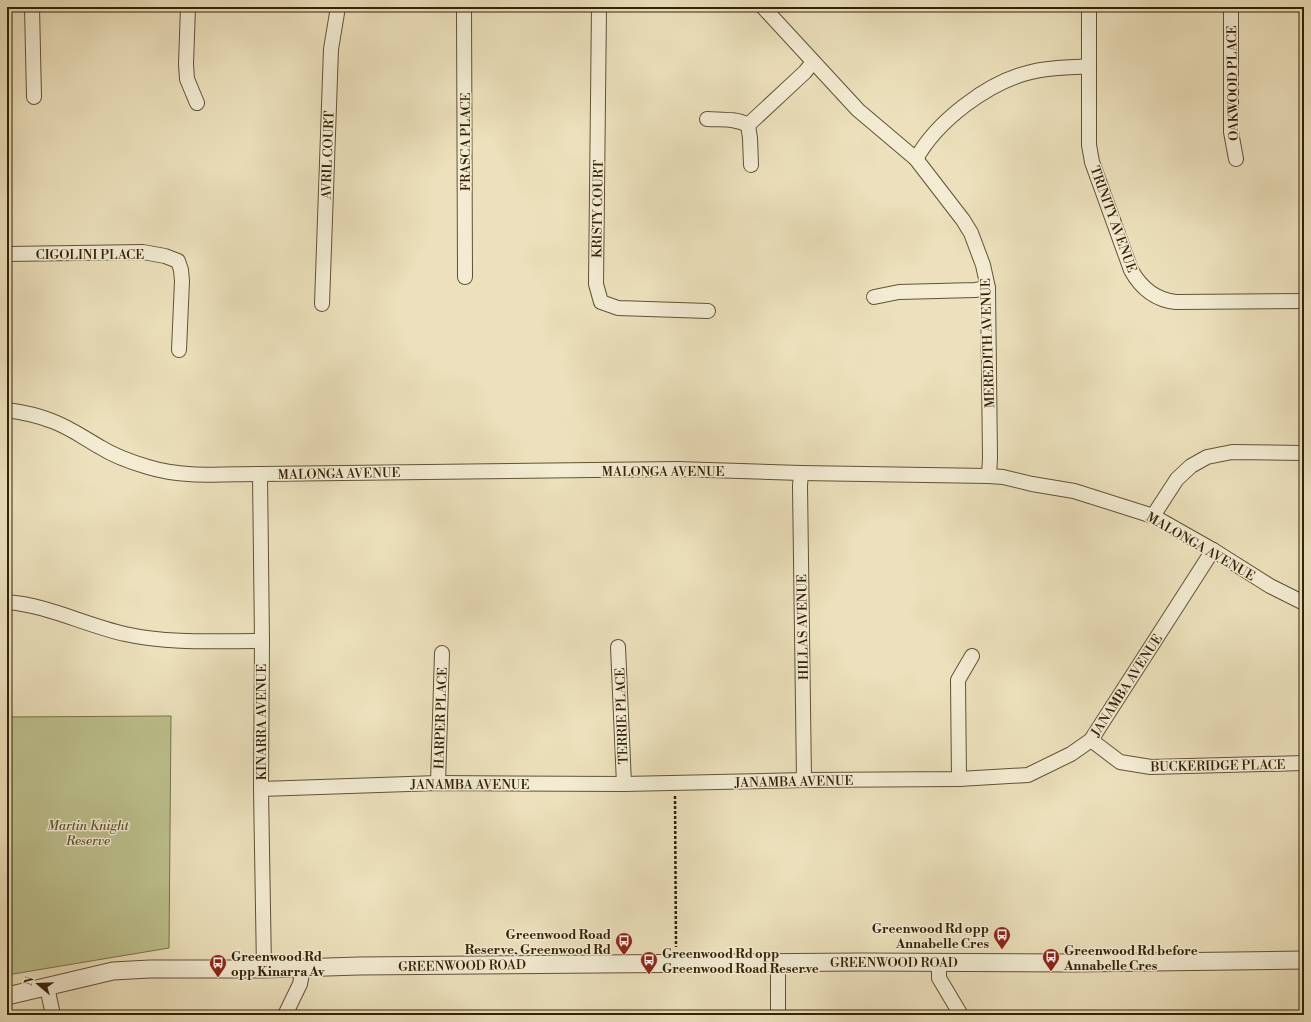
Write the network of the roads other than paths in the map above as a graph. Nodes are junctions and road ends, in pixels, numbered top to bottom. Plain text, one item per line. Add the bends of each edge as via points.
1 (32, 7) edge
2 (188, 7) edge
3 (338, 7) edge
4 (464, 7) edge
5 (599, 7) edge
6 (763, 7) edge
7 (1088, 7) edge
8 (1231, 7) edge
9 (813, 62) junction
10 (1089, 66) junction
11 (34, 98) dead end
12 (197, 103) dead end
13 (707, 119) dead end
14 (748, 125) junction
15 (916, 159) junction
16 (1236, 159) dead end
17 (752, 165) dead end
18 (7, 254) edge
19 (466, 277) dead end
20 (988, 288) junction
21 (874, 297) dead end
22 (1304, 301) edge
23 (322, 304) dead end
24 (708, 311) dead end
25 (179, 350) dead end
26 (7, 410) edge
27 (1304, 453) edge
28 (801, 473) junction
29 (260, 474) junction
30 (989, 476) junction
31 (1153, 516) junction
32 (1213, 550) junction
33 (7, 602) edge
34 (1304, 603) edge
35 (262, 641) junction
36 (618, 647) dead end
37 (442, 653) dead end
38 (972, 656) dead end
39 (1091, 740) junction
40 (1304, 763) edge
41 (959, 779) junction
42 (804, 780) junction
43 (438, 783) junction
44 (624, 784) junction
45 (261, 789) junction
46 (1304, 960) edge
47 (939, 962) junction
48 (778, 963) junction
49 (303, 968) junction
50 (264, 969) junction
51 (47, 987) junction
52 (7, 996) edge
53 (53, 1015) edge
54 (285, 1015) edge
55 (778, 1015) edge
56 (961, 1015) edge

1 - 11 street
2 - 12 street via 186,64 188,79
3 - 23 street, AVRIL COURT via 331,49
4 - 19 street, FRASCA PLACE
5 - 24 street, KRISTY COURT via 596,284 601,302 618,308
6 - 9 street, MEREDITH AVENUE
7 - 10 street, TRINITY AVENUE
8 - 16 street, OAKWOOD PLACE via 1231,132
9 - 14 street
9 - 15 street, MEREDITH AVENUE via 858,110
10 - 15 street via 1048,68 1012,77 994,86 970,101 945,123 923,146
10 - 22 street, TRINITY AVENUE via 1092,162 1131,270 1137,280 1155,296 1167,301
13 - 14 street via 734,120
14 - 17 street
15 - 20 street, MEREDITH AVENUE via 971,232
18 - 25 street, CIGOLINI PLACE via 143,252 178,261 182,281
20 - 21 street via 899,292
20 - 30 street, MEREDITH AVENUE
26 - 29 street, MALONGA AVENUE via 51,421 112,454 156,469 192,474
27 - 31 street via 1232,452 1207,457 1191,466 1177,479
28 - 29 street, MALONGA AVENUE via 670,469
28 - 30 street, MALONGA AVENUE
28 - 42 street, HILLAS AVENUE
29 - 35 street, KINARRA AVENUE
30 - 31 street, MALONGA AVENUE via 1074,491
31 - 32 street, MALONGA AVENUE
32 - 34 street, MALONGA AVENUE via 1270,586
32 - 39 street, JANAMBA AVENUE
33 - 35 street via 32,605 127,634 182,641
35 - 45 street, KINARRA AVENUE
36 - 44 street, TERRIE PLACE
37 - 43 street, HARPER PLACE
38 - 41 street via 958,680
39 - 40 street, BUCKERIDGE PLACE via 1120,762 1151,767
39 - 41 street, JANAMBA AVENUE via 1071,754 1028,775
41 - 42 street, JANAMBA AVENUE
42 - 44 street, JANAMBA AVENUE
43 - 44 street, JANAMBA AVENUE
43 - 45 street, JANAMBA AVENUE
45 - 50 street, KINARRA AVENUE
46 - 47 street, GREENWOOD ROAD
47 - 48 street, GREENWOOD ROAD
47 - 56 street via 939,978
48 - 49 street, GREENWOOD ROAD
48 - 55 street
49 - 50 street, GREENWOOD ROAD
49 - 54 street via 300,984
50 - 51 street, GREENWOOD ROAD via 135,969
51 - 52 street, GREENWOOD ROAD
51 - 53 street

